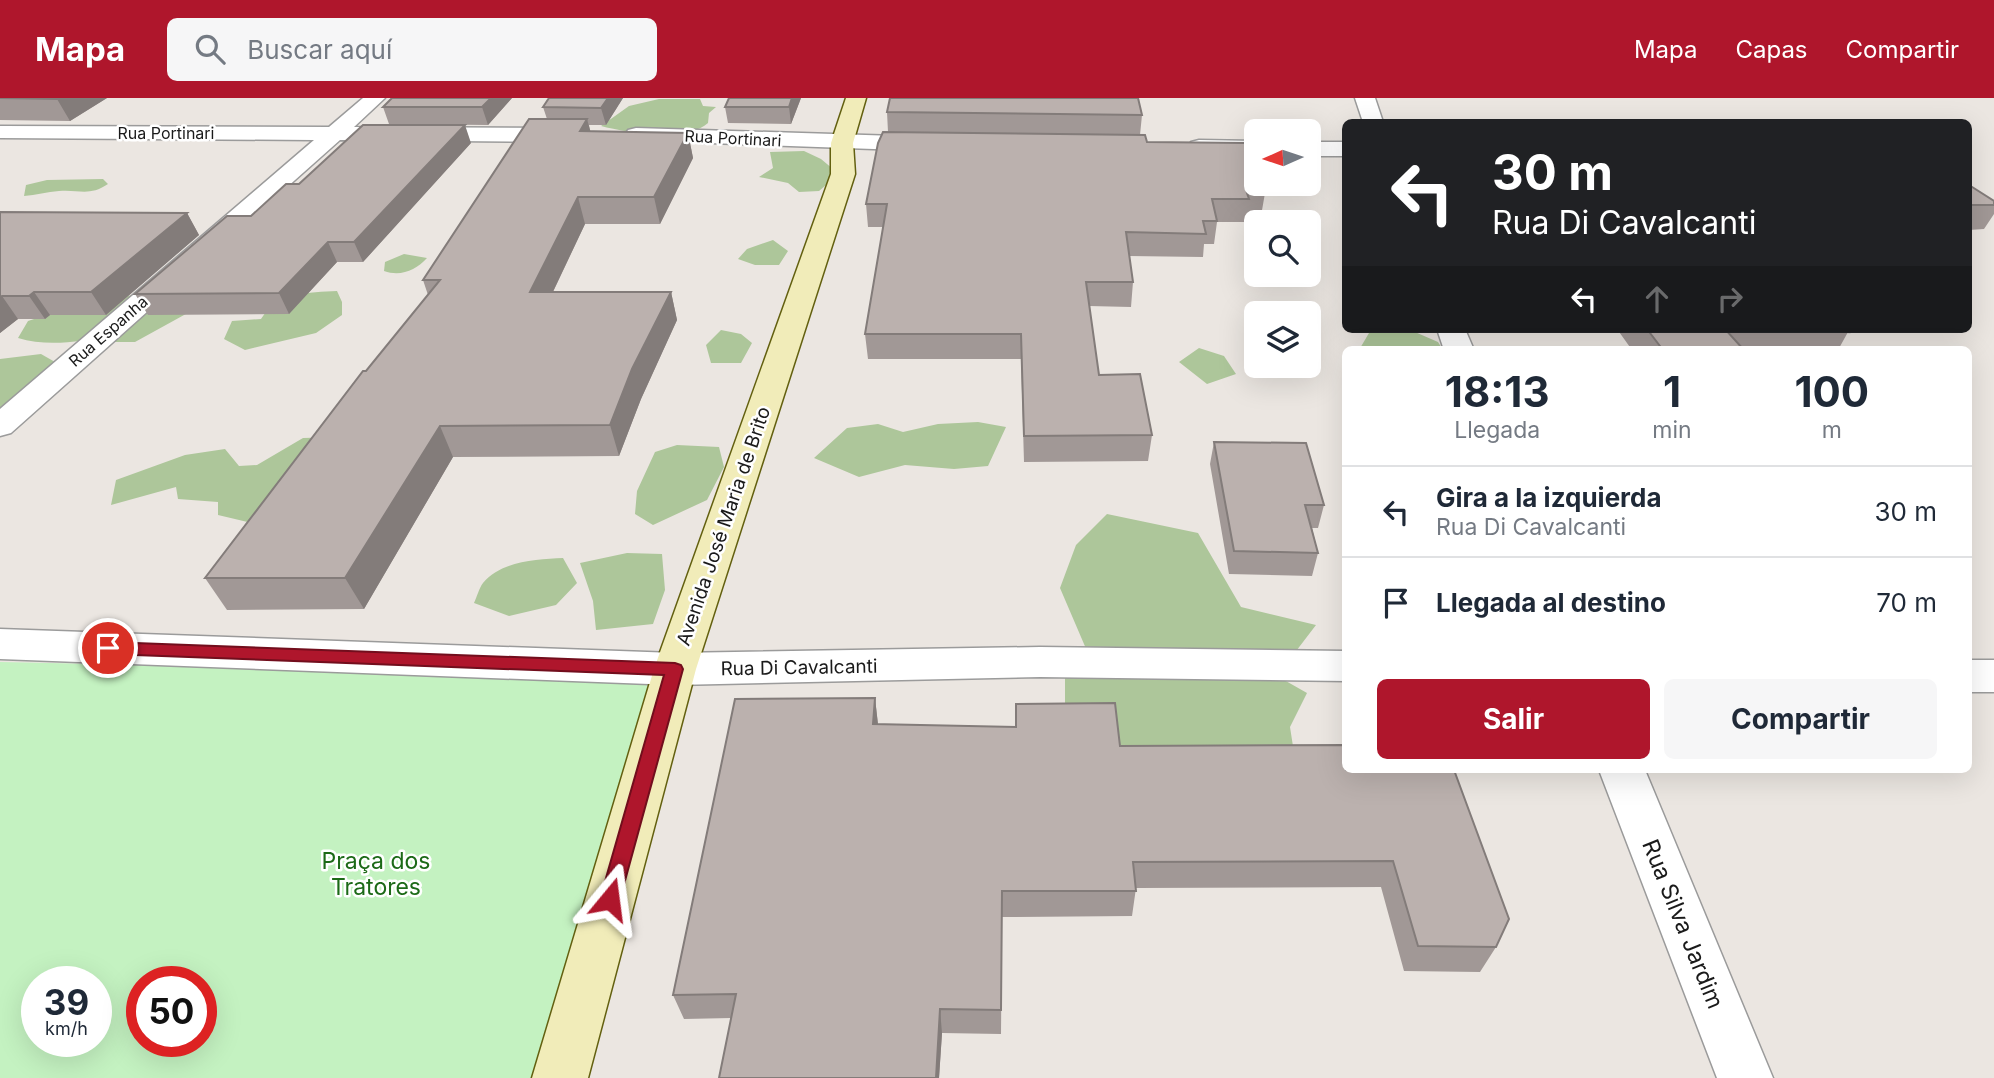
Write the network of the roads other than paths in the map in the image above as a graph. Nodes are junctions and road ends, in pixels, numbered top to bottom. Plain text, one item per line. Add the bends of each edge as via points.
1 (375, 98) edge
2 (856, 98) edge
3 (1365, 98) edge
4 (1372, 119) edge
5 (0, 132) edge
6 (333, 133) junction
7 (589, 135) edge
8 (616, 135) edge
9 (842, 143) junction
10 (945, 144) edge
11 (1178, 146) edge
12 (1244, 148) edge
13 (1321, 149) edge
14 (1342, 149) edge
15 (0, 426) edge
16 (0, 644) edge
17 (1342, 666) edge
18 (675, 669) junction
19 (1972, 676) edge
20 (1994, 676) edge
21 (1623, 773) edge
22 (560, 1078) edge
23 (1745, 1078) edge

1 - 6 street, Rua Espanha
2 - 9 main road, Avenida José Maria de Brito
3 - 4 street
5 - 6 street, Rua Portinari
6 - 7 street, Rua Portinari
6 - 15 street, Rua Espanha
8 - 9 street, Rua Portinari
9 - 10 street, Rua Portinari
9 - 18 main road, Avenida José Maria de Brito via 843,174
11 - 12 street
13 - 14 street
16 - 18 street, Rua Di Cavalcanti
17 - 18 street, Rua Di Cavalcanti via 1040,662
18 - 22 main road, Avenida José Maria de Brito
19 - 20 street
21 - 23 street, Rua Silva Jardim

